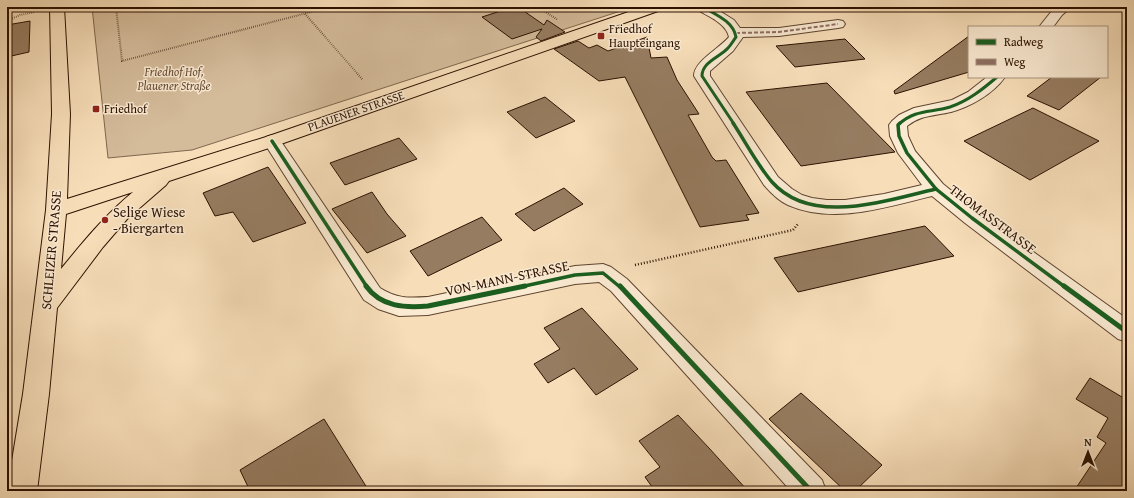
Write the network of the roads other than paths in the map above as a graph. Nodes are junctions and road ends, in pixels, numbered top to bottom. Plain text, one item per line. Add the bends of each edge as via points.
1 (656, 7) edge
2 (703, 7) edge
3 (1064, 7) edge
4 (57, 8) edge
5 (838, 24) dead end
6 (1047, 26) edge
7 (736, 33) junction
8 (996, 78) edge
9 (272, 140) junction
10 (166, 174) junction
11 (936, 189) junction
12 (56, 210) junction
13 (46, 305) junction
14 (1127, 332) edge
15 (22, 491) edge
16 (811, 491) edge

1 - 9 main road, PLAUENER STRASSE
2 - 7 street via 730,25
3 - 6 street
4 - 12 main road, SCHLEIZER STRASSE via 61,114
5 - 7 street via 779,32
7 - 11 street, THOMASSTRASSE via 728,48 702,71 702,76 771,181 781,192 814,206 838,207
8 - 11 street via 979,93 958,104 920,111 898,125 899,136 907,153
9 - 10 main road, PLAUENER STRASSE
9 - 16 street, VON-MANN-STRASSE via 372,294 385,303 403,308 428,306 575,275 603,273 619,285
10 - 12 main road, PLAUENER STRASSE
10 - 13 main road via 121,213
11 - 14 street, THOMASSTRASSE via 978,223
12 - 13 main road, SCHLEIZER STRASSE
13 - 15 main road, SCHLEIZER STRASSE

